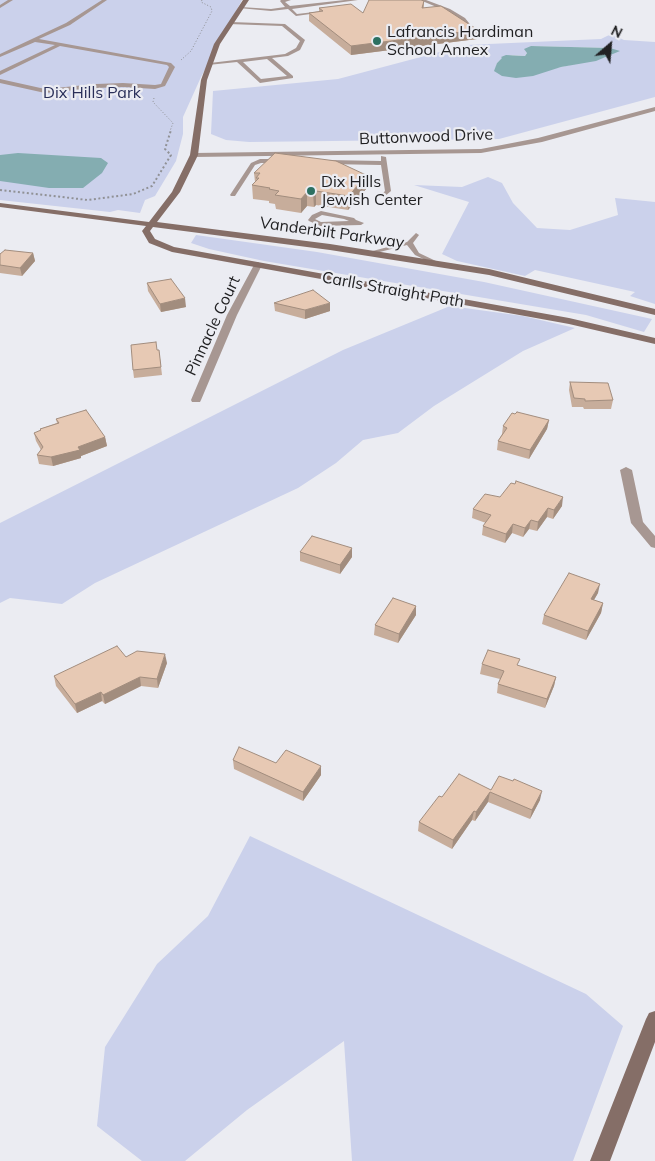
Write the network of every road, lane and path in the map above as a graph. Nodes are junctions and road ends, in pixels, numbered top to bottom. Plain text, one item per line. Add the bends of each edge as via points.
1 (11, 0) edge
2 (105, 0) edge
3 (202, 0) edge
4 (246, 0) edge
5 (289, 0) edge
6 (356, 0) edge
7 (422, 0) edge
8 (343, 1) edge
9 (350, 5) edge
10 (0, 7) edge
11 (241, 8) junction
12 (290, 9) junction
13 (325, 12) edge
14 (231, 22) junction
15 (481, 36) dead end
16 (34, 40) junction
17 (59, 45) junction
18 (0, 56) edge
19 (268, 58) junction
20 (240, 61) junction
21 (178, 62) dead end
22 (210, 64) junction
23 (0, 72) edge
24 (0, 81) edge
25 (159, 86) junction
26 (655, 109) edge
27 (383, 154) junction
28 (194, 155) junction
29 (298, 162) edge
30 (317, 162) edge
31 (384, 163) junction
32 (0, 190) edge
33 (234, 194) dead end
34 (384, 195) dead end
35 (0, 205) edge
36 (353, 222) junction
37 (361, 223) dead end
38 (153, 224) junction
39 (416, 235) dead end
40 (409, 243) junction
41 (368, 253) junction
42 (436, 263) junction
43 (258, 265) junction
44 (655, 312) edge
45 (655, 341) edge
46 (196, 400) dead end
47 (626, 470) dead end
48 (655, 544) edge
49 (655, 1019) edge
50 (600, 1161) edge

1 - 10 lane
2 - 16 lane via 68,24
3 - 21 path via 212,11 191,52
4 - 11 street
5 - 12 lane via 282,1
6 - 8 lane
7 - 15 lane via 463,19 471,30
8 - 9 lane
8 - 12 lane
11 - 12 lane
11 - 14 street
12 - 13 lane via 296,15
14 - 19 lane via 283,25 303,41 298,49
14 - 22 street via 217,44
16 - 17 lane
16 - 18 lane
17 - 23 lane
17 - 25 lane via 169,64 172,66
19 - 20 lane
19 - 20 lane via 291,77 260,81
20 - 22 lane
22 - 28 street via 204,80
24 - 25 lane via 46,91 105,85
25 - 32 path via 153,102 173,123 165,149 171,155 152,186 133,194 88,200
26 - 27 street, Buttonwood Drive via 507,147 482,151
27 - 28 street, Buttonwood Drive
27 - 31 lane
28 - 38 street via 176,192
29 - 33 lane via 260,161 253,164
30 - 31 lane
31 - 34 lane via 388,191
35 - 38 street, Vanderbilt Parkway
36 - 36 lane via 352,219 321,213 311,220 320,224
36 - 37 lane
38 - 41 street, Vanderbilt Parkway
38 - 43 street, Carlls Straight Path via 146,231 152,241 172,249
39 - 40 lane
40 - 41 lane
40 - 42 lane via 417,254
41 - 42 street, Vanderbilt Parkway
42 - 44 street, Vanderbilt Parkway via 489,272
43 - 45 street, Carlls Straight Path via 569,321
43 - 46 street, Pinnacle Court via 232,315
47 - 48 street via 637,523
49 - 50 street

